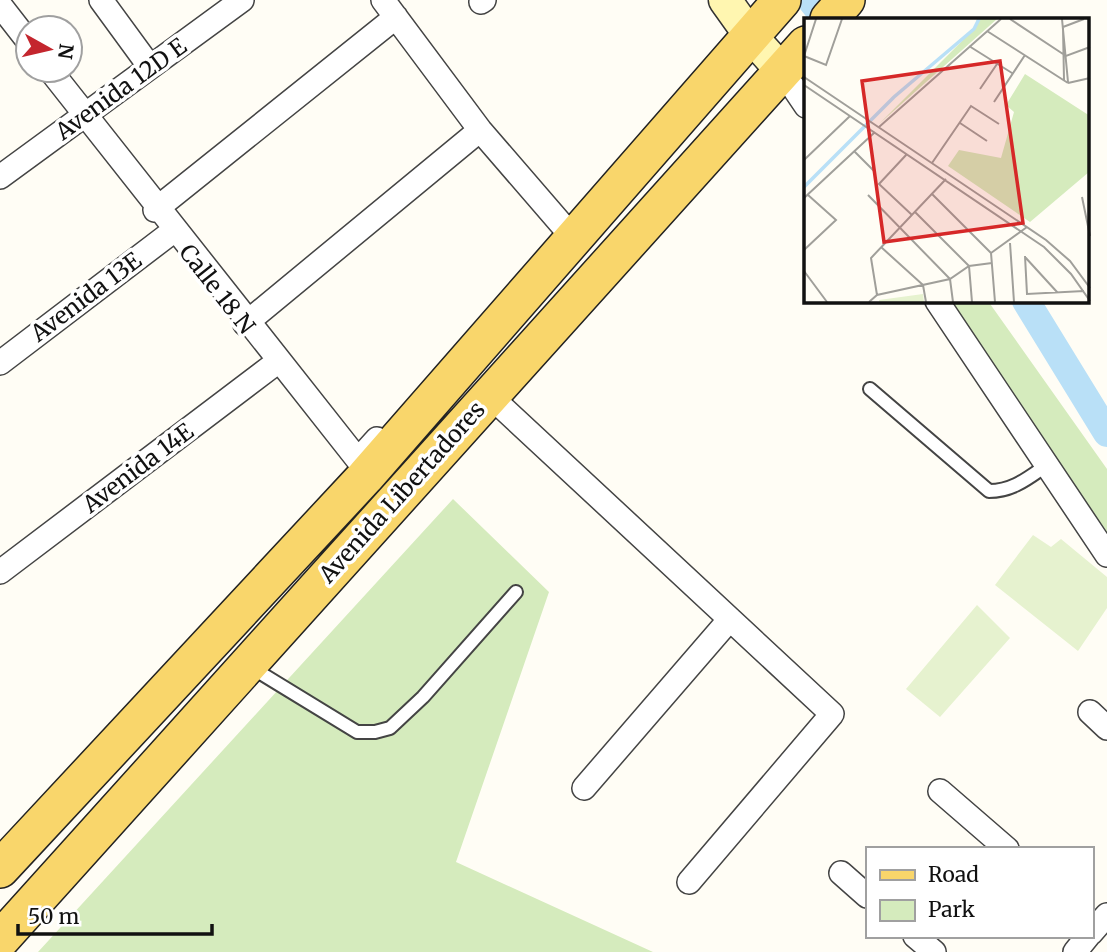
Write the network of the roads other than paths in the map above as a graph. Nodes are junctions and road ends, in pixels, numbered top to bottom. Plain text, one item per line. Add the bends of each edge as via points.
1 (101, 0) edge
2 (242, 0) edge
3 (725, 0) edge
4 (846, 0) edge
5 (0, 5) edge
6 (390, 9) edge
7 (0, 14) edge
8 (767, 17) edge
9 (830, 18) edge
10 (14, 23) edge
11 (14, 32) edge
12 (795, 59) edge
13 (150, 67) junction
14 (56, 84) edge
15 (60, 84) edge
16 (804, 97) edge
17 (83, 116) junction
18 (480, 130) junction
19 (0, 177) edge
20 (157, 208) junction
21 (172, 232) junction
22 (570, 234) junction
23 (938, 303) edge
24 (247, 323) junction
25 (0, 363) edge
26 (276, 363) junction
27 (870, 389) dead end
28 (489, 394) junction
29 (1046, 465) junction
30 (366, 477) junction
31 (391, 505) junction
32 (1107, 555) edge
33 (0, 572) edge
34 (516, 592) dead end
35 (730, 619) junction
36 (247, 664) junction
37 (1090, 712) dead end
38 (1107, 728) edge
39 (584, 788) dead end
40 (940, 791) dead end
41 (1004, 847) edge
42 (0, 869) edge
43 (841, 873) dead end
44 (689, 882) dead end
45 (866, 895) edge
46 (917, 938) edge
47 (1086, 938) edge
48 (0, 940) edge
49 (934, 952) edge
50 (1075, 952) edge

1 - 13 street
2 - 13 street, Avenida 12D E
3 - 8 main road
4 - 9 main road
5 - 10 street
6 - 18 street
6 - 20 street
7 - 11 street
8 - 12 main road
8 - 22 main road, Avenida Libertadores
12 - 16 street
12 - 28 main road, Avenida Libertadores
13 - 17 street, Avenida 12D E
14 - 17 street, Calle 18 N
15 - 17 street
17 - 19 street, Avenida 12D E
17 - 20 street, Calle 18 N
18 - 22 street
18 - 24 street
20 - 21 street, Calle 18 N
20 - 24 street
21 - 24 street, Calle 18 N
21 - 25 street, Avenida 13E
22 - 24 street via 358,460
22 - 30 main road, Avenida Libertadores
23 - 29 street
24 - 26 street, Calle 18 N
26 - 30 street, Calle 18 N
26 - 33 street, Avenida 14E
27 - 29 lane via 989,491 1018,485
28 - 31 main road, Avenida Libertadores
28 - 35 street
29 - 32 street
30 - 31 street, Calle 18 N
30 - 42 main road, Avenida Libertadores
31 - 36 main road, Avenida Libertadores
34 - 36 lane via 423,697 390,728 375,733 357,732
35 - 39 street
35 - 44 street via 832,714
36 - 48 main road, Avenida Libertadores
37 - 38 street
40 - 41 street
43 - 45 street
46 - 49 street
47 - 50 street

